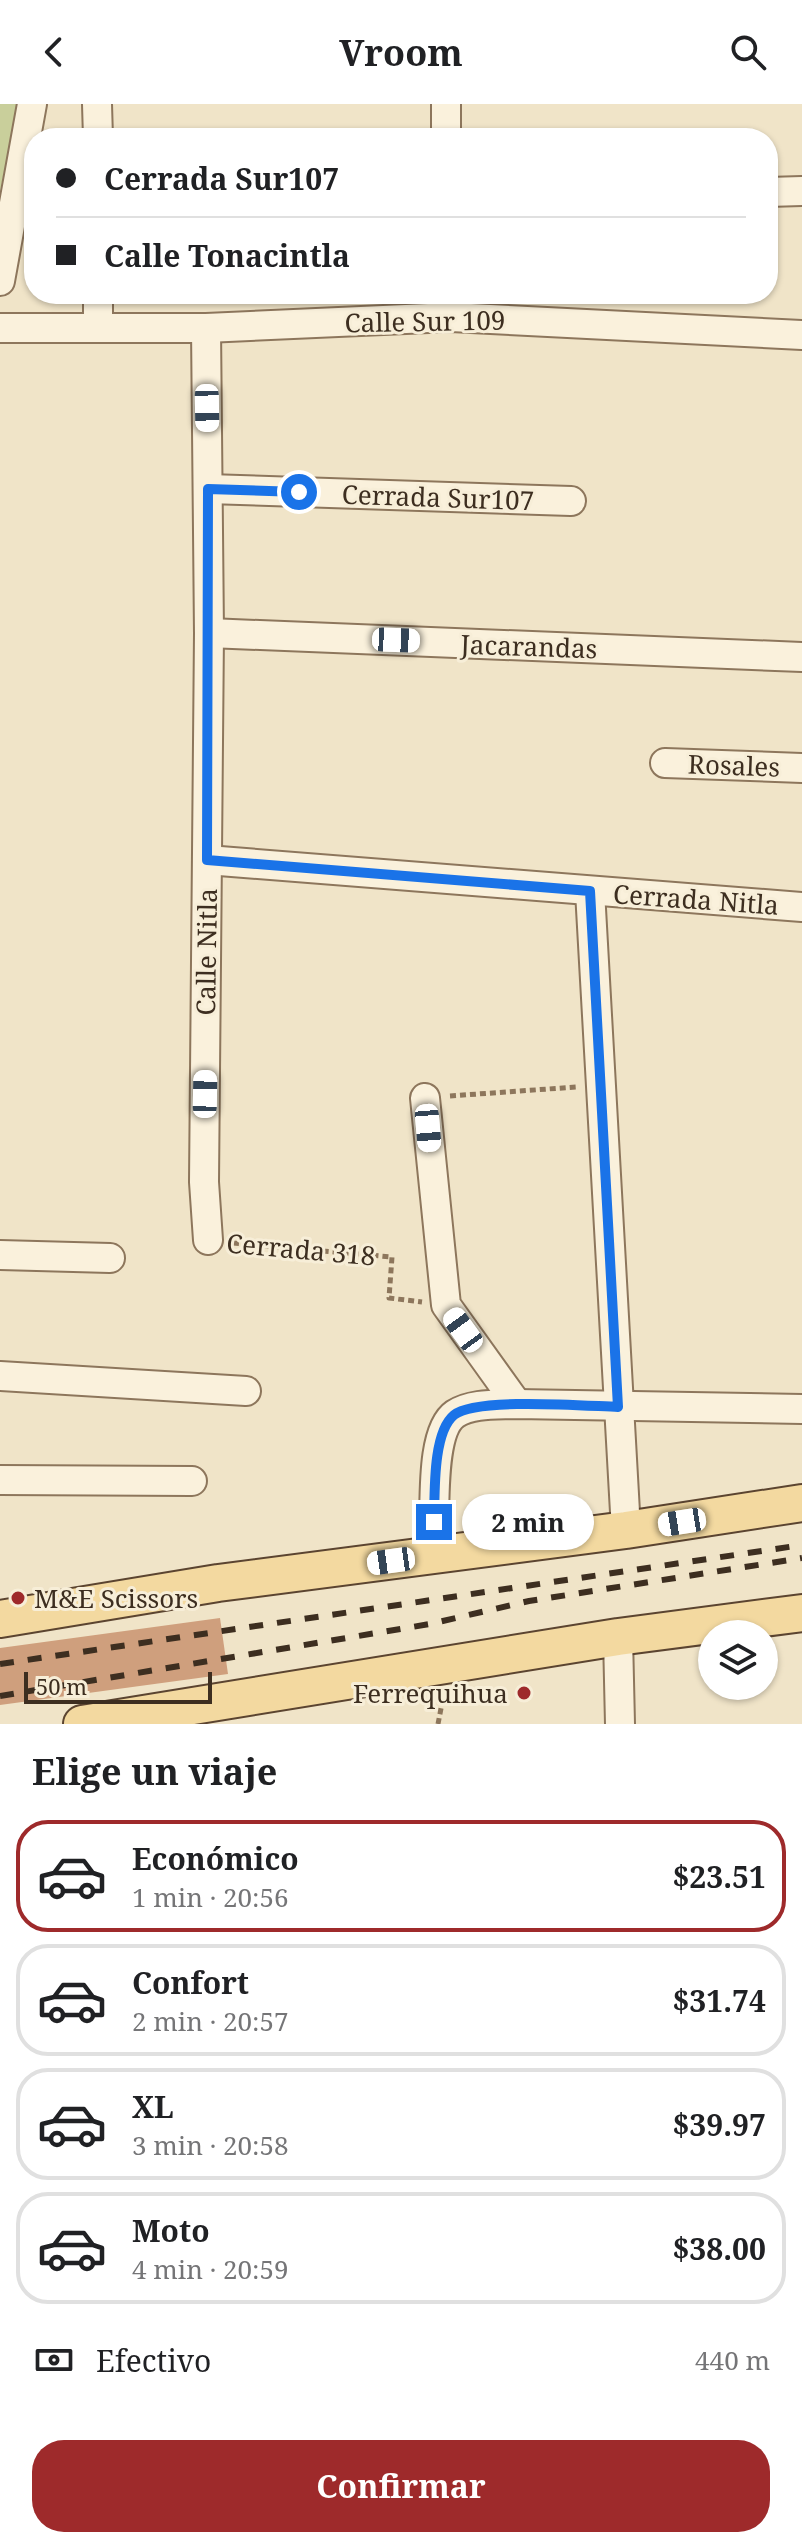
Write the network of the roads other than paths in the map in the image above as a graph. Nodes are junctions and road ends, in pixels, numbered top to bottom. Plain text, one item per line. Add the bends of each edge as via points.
1 (32, 104) edge
2 (97, 104) edge
3 (446, 104) edge
4 (28, 128) edge
5 (98, 128) edge
6 (446, 128) edge
7 (24, 148) edge
8 (802, 191) edge
9 (778, 192) edge
10 (0, 281) edge
11 (98, 304) edge
12 (450, 306) edge
13 (98, 327) junction
14 (0, 328) edge
15 (206, 328) junction
16 (802, 335) edge
17 (208, 489) junction
18 (571, 501) dead end
19 (209, 633) junction
20 (802, 657) edge
21 (665, 763) dead end
22 (802, 768) edge
23 (207, 860) junction
24 (590, 891) junction
25 (802, 907) edge
26 (425, 1098) road end
27 (208, 1240) road end
28 (0, 1255) edge
29 (110, 1258) dead end
30 (0, 1376) edge
31 (246, 1391) dead end
32 (517, 1404) junction
33 (618, 1407) junction
34 (802, 1409) edge
35 (0, 1480) edge
36 (192, 1481) dead end
37 (802, 1503) edge
38 (434, 1522) dead end
39 (626, 1530) junction
40 (802, 1613) edge
41 (0, 1619) edge
42 (618, 1637) junction
43 (82, 1724) edge
44 (620, 1724) edge

1 - 4 street
2 - 5 street
3 - 6 street
7 - 10 street
8 - 9 street
11 - 13 street
12 - 15 street, Calle Sur 109
12 - 16 street, Calle Sur 109
13 - 14 street, Calle Sur 109
13 - 15 street, Calle Sur 109
15 - 17 street, Calle Nitla
17 - 18 street, Cerrada Sur107
17 - 19 street, Calle Nitla
19 - 20 street, Jacarandas
19 - 23 street, Calle Nitla
21 - 22 street, Rosales
23 - 24 street, Cerrada Nitla
23 - 27 street, Calle Nitla
24 - 25 street, Cerrada Nitla
24 - 33 street
26 - 32 street via 446,1305
28 - 29 street
30 - 31 street
32 - 33 street
32 - 38 street via 473,1407 453,1415 436,1459
33 - 34 street
33 - 39 street
35 - 36 street
37 - 39 main road
39 - 41 main road via 218,1583
40 - 42 main road
42 - 43 main road
42 - 44 street

